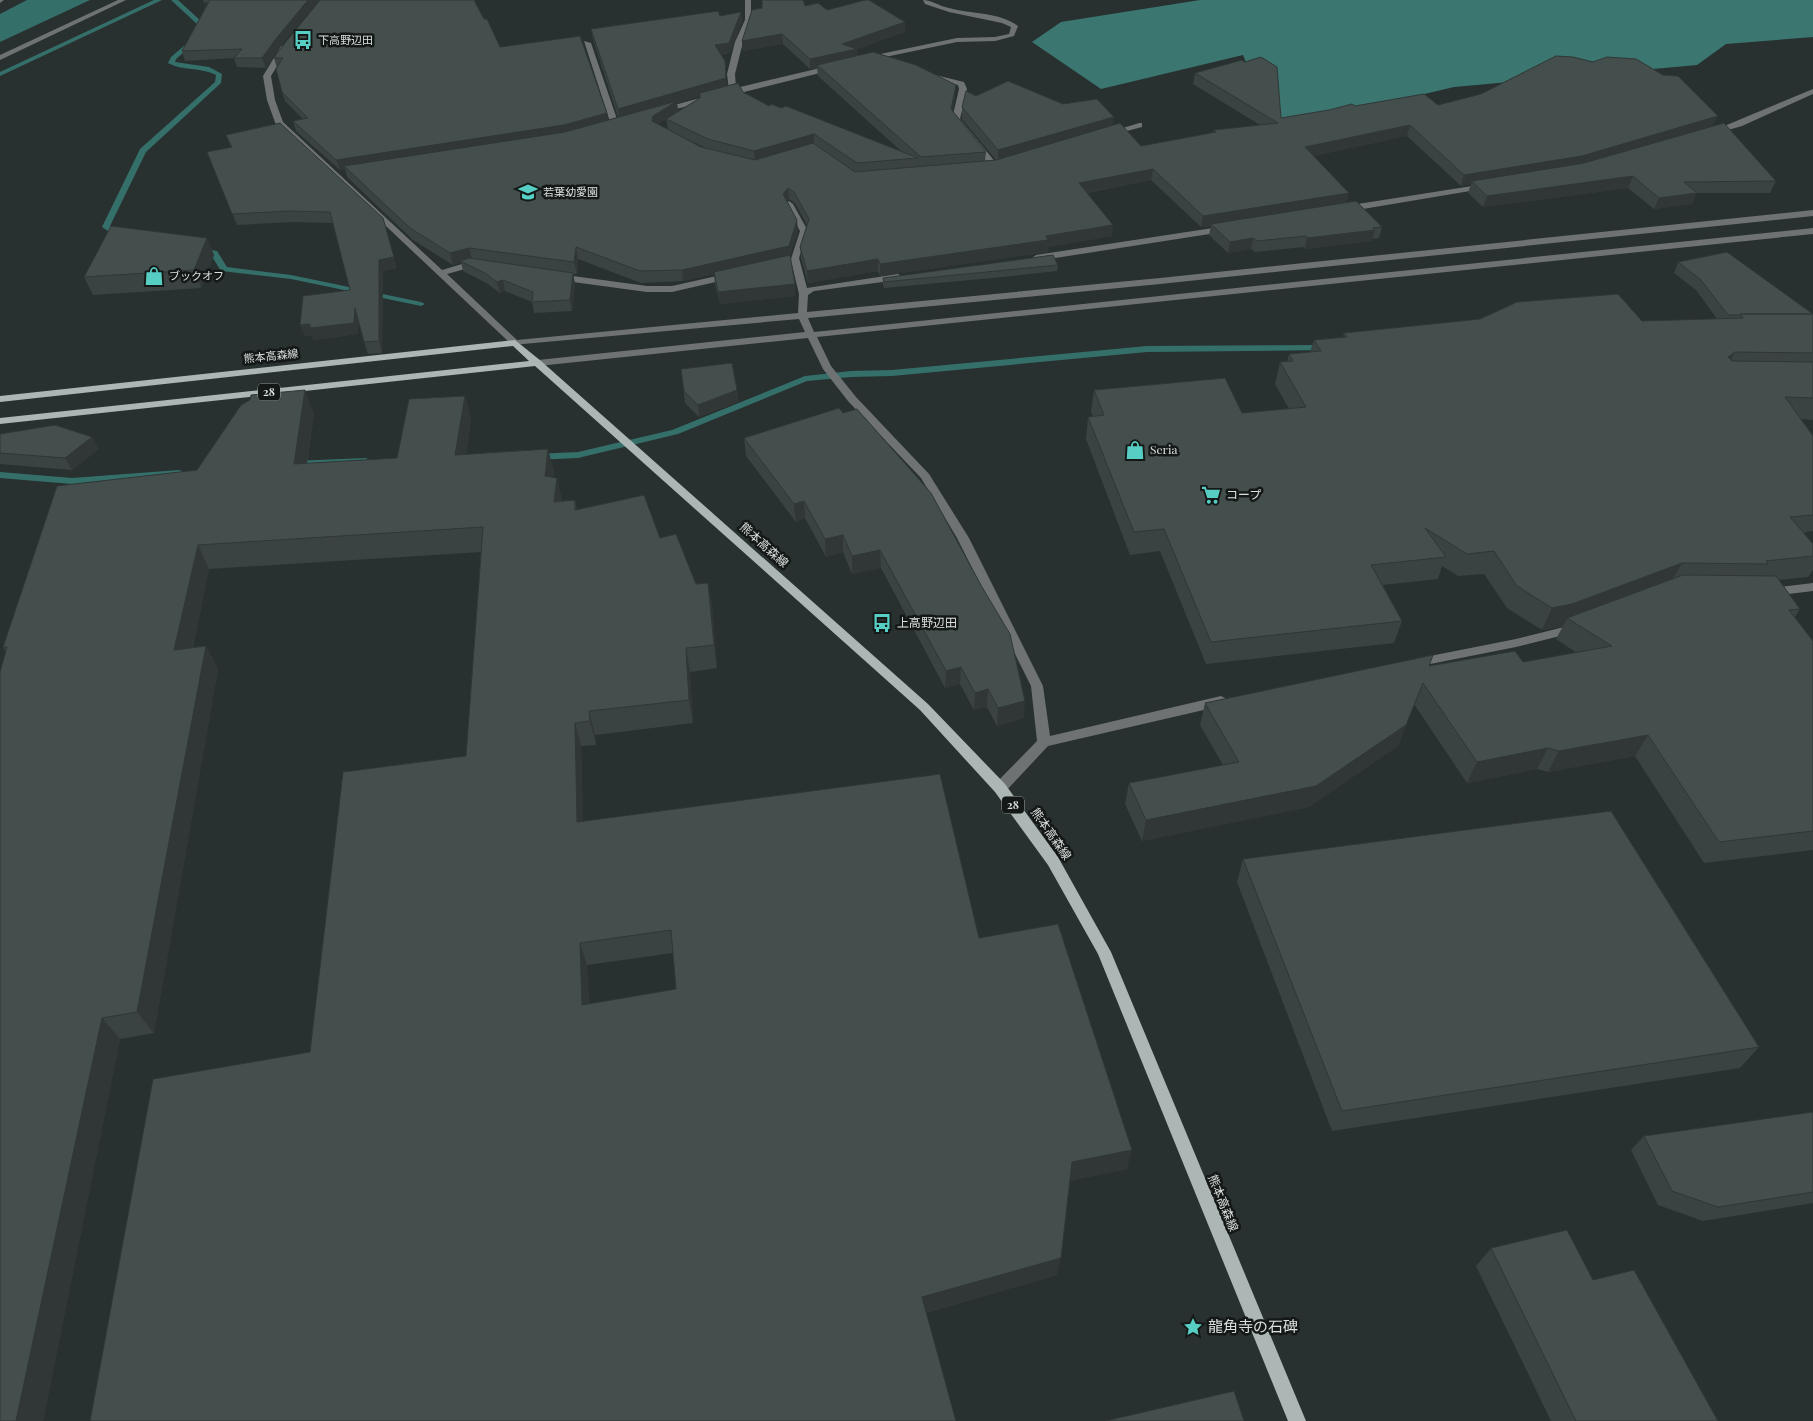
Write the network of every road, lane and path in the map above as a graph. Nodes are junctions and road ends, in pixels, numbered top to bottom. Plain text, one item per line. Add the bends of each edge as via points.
1 (124, 0) edge
2 (748, 0) edge
3 (926, 0) edge
4 (290, 42) edge
5 (587, 43) dead end
6 (0, 58) edge
7 (873, 58) junction
8 (860, 61) edge
9 (890, 64) edge
10 (842, 65) edge
11 (926, 74) edge
12 (733, 91) junction
13 (1813, 91) edge
14 (708, 98) junction
15 (651, 114) edge
16 (683, 114) edge
17 (624, 123) edge
18 (1139, 125) dead end
19 (615, 126) junction
20 (605, 128) edge
21 (1101, 136) edge
22 (1701, 136) edge
23 (1014, 161) edge
24 (995, 167) junction
25 (986, 168) edge
26 (1496, 184) edge
27 (789, 204) edge
28 (1335, 211) edge
29 (1813, 213) edge
30 (1238, 227) edge
31 (1813, 231) edge
32 (1478, 248) junction
33 (1025, 260) edge
34 (796, 261) junction
35 (1492, 264) junction
36 (491, 267) edge
37 (768, 267) edge
38 (440, 273) junction
39 (739, 274) edge
40 (550, 275) edge
41 (908, 276) edge
42 (804, 294) junction
43 (802, 315) junction
44 (811, 335) junction
45 (515, 343) junction
46 (538, 363) junction
47 (0, 399) edge
48 (0, 420) edge
49 (1813, 587) edge
50 (1760, 592) edge
51 (1591, 622) edge
52 (1398, 666) edge
53 (1232, 699) edge
54 (1044, 742) junction
55 (1000, 788) junction
56 (1297, 1421) edge

1 - 6 street
2 - 12 street via 748,20 731,74
3 - 7 street via 937,8 1002,20 1015,26 1012,35 957,40
4 - 38 street via 267,76 279,122 342,174
5 - 19 street
7 - 8 street
7 - 9 street
10 - 12 street
11 - 24 street via 961,84 963,89 956,119
12 - 14 street
13 - 22 street via 1739,124
14 - 15 street
14 - 16 street
17 - 19 street
18 - 21 street
19 - 20 street
23 - 24 street
24 - 25 street
26 - 28 street
27 - 34 street via 804,231
29 - 32 street
30 - 33 street
31 - 35 street
32 - 35 street
32 - 43 street
34 - 37 street
34 - 42 street
35 - 44 street
36 - 38 street via 472,264
38 - 45 street
39 - 40 street via 672,289 647,289
41 - 42 street via 811,289
42 - 43 street
43 - 44 street
43 - 45 street
44 - 46 street
44 - 54 street via 826,366 852,399 925,476 963,538 1037,686
45 - 46 main road, 熊本高森線 / 28
45 - 47 main road, 熊本高森線 / 28
46 - 48 main road, 28
46 - 55 main road, 熊本高森線 / 28 via 924,707
49 - 50 street
51 - 52 street via 1516,644
53 - 54 street
54 - 55 street
55 - 56 main road, 熊本高森線 / 28 via 1053,861 1104,952

